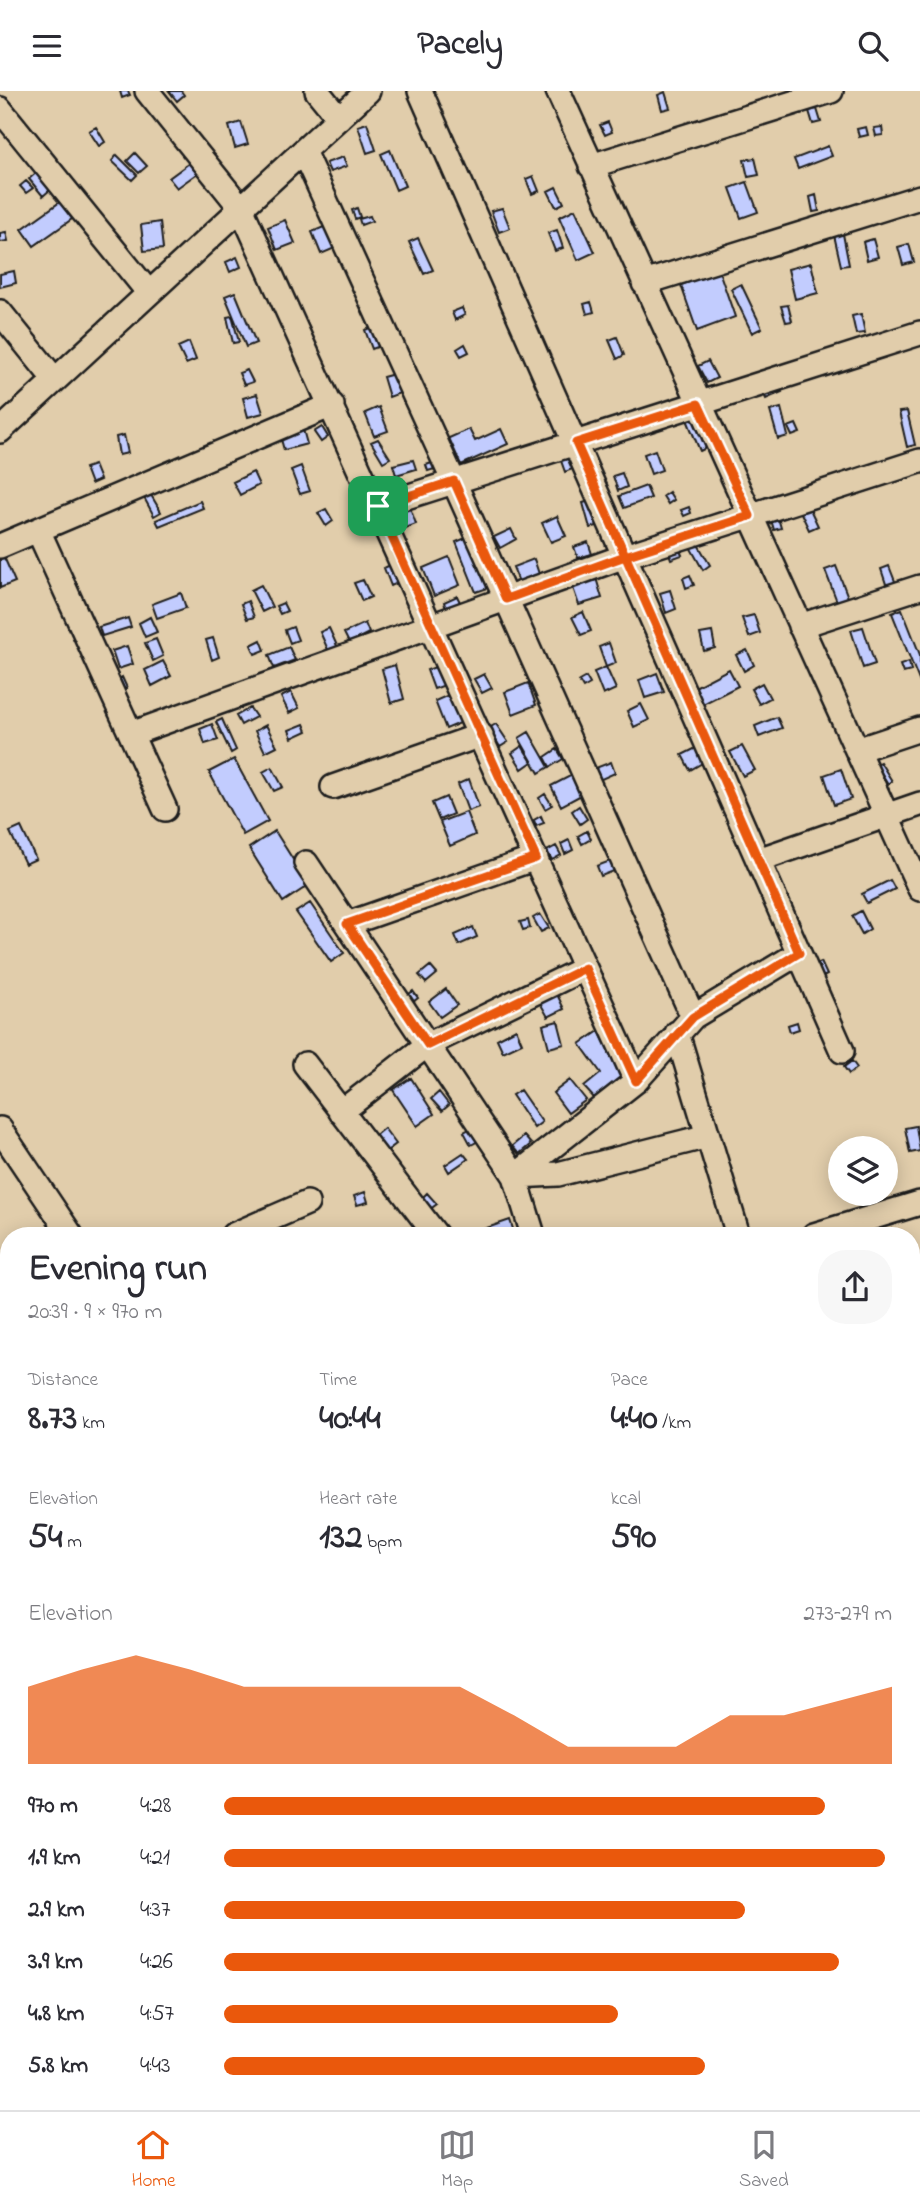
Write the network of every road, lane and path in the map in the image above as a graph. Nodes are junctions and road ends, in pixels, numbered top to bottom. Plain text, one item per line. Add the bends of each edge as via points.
1 (147, 91) edge
2 (317, 91) edge
3 (368, 91) edge
4 (420, 91) edge
5 (558, 91) edge
6 (831, 91) edge
7 (0, 109) edge
8 (339, 118) junction
9 (303, 152) junction
10 (591, 166) junction
11 (920, 197) edge
12 (241, 208) junction
13 (644, 283) junction
14 (149, 293) junction
15 (0, 313) edge
16 (920, 333) edge
17 (55, 380) junction
18 (698, 404) junction
19 (332, 405) junction
20 (0, 431) edge
21 (576, 443) junction
22 (920, 461) edge
23 (454, 481) junction
24 (378, 506) junction
25 (750, 516) junction
26 (38, 530) junction
27 (0, 546) edge
28 (625, 556) junction
29 (920, 587) edge
30 (506, 599) junction
31 (432, 626) junction
32 (800, 626) junction
33 (920, 729) edge
34 (131, 734) junction
35 (481, 735) junction
36 (857, 750) junction
37 (334, 787) dead end
38 (920, 804) edge
39 (165, 809) dead end
40 (887, 815) junction
41 (536, 858) junction
42 (758, 860) junction
43 (306, 863) dead end
44 (920, 889) edge
45 (347, 924) junction
46 (799, 953) junction
47 (585, 968) junction
48 (685, 1025) junction
49 (428, 1045) junction
50 (842, 1051) dead end
51 (305, 1065) dead end
52 (636, 1081) junction
53 (341, 1112) junction
54 (0, 1129) edge
55 (708, 1136) junction
56 (515, 1176) junction
57 (307, 1203) dead end
58 (920, 1203) edge
59 (66, 1227) edge
60 (252, 1227) edge
61 (430, 1227) edge
62 (531, 1227) edge
63 (736, 1227) edge
64 (840, 1227) edge

1 - 12 street
2 - 8 street
3 - 8 street
4 - 21 street
5 - 10 street
6 - 10 street
7 - 14 street
8 - 9 street
9 - 12 street
9 - 23 street
10 - 13 street
11 - 13 street
12 - 14 street
12 - 19 street
13 - 18 street
14 - 17 street
15 - 17 street
16 - 18 street
17 - 20 street
18 - 21 street
18 - 25 street
19 - 24 street
19 - 26 street
21 - 23 street
21 - 28 street
22 - 25 street
23 - 24 street
23 - 30 street
24 - 31 street
25 - 28 street
25 - 32 street
26 - 27 street
26 - 34 street
28 - 30 street
28 - 42 street
29 - 32 street
30 - 31 street
30 - 48 street
31 - 34 street
31 - 35 street
32 - 36 street
33 - 36 street
34 - 39 street
35 - 37 street
35 - 41 street
36 - 40 street
38 - 40 street
40 - 42 street
40 - 44 street
41 - 45 street
41 - 47 street
42 - 46 street
43 - 45 street
45 - 49 street
46 - 48 street
46 - 50 street
47 - 49 street
47 - 52 street
48 - 52 street
48 - 55 street
49 - 53 street
49 - 56 street
51 - 53 street
52 - 56 street
53 - 61 street
54 - 59 street
55 - 56 street via 558,1174
55 - 63 street
56 - 62 street
57 - 60 street
58 - 64 street

